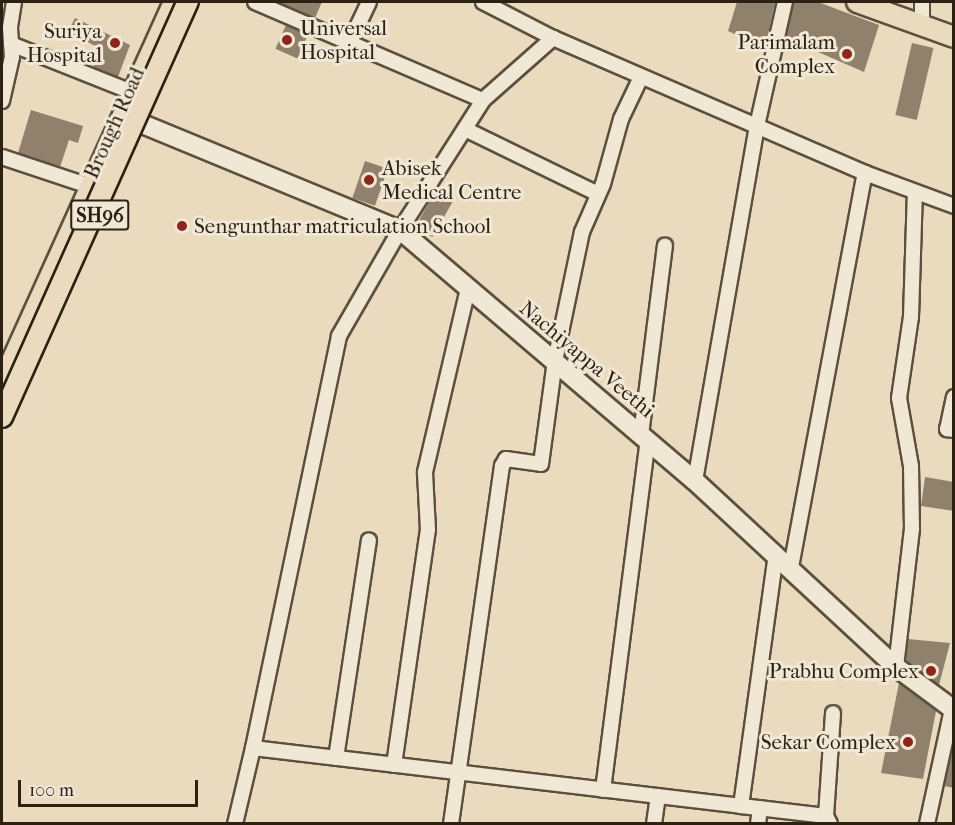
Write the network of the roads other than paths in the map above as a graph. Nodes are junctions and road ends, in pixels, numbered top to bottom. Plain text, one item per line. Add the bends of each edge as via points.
1 (14, 2) edge
2 (174, 2) edge
3 (180, 2) edge
4 (189, 2) edge
5 (194, 2) edge
6 (255, 2) edge
7 (369, 2) edge
8 (483, 2) edge
9 (784, 2) edge
10 (857, 2) edge
11 (922, 2) edge
12 (922, 26) junction
13 (954, 37) edge
14 (553, 38) junction
15 (350, 42) junction
16 (11, 44) junction
17 (641, 77) junction
18 (134, 93) junction
19 (483, 100) junction
20 (2, 101) edge
21 (132, 120) junction
22 (757, 126) junction
23 (465, 129) junction
24 (2, 157) edge
25 (865, 173) junction
26 (92, 187) junction
27 (915, 192) junction
28 (598, 194) junction
29 (954, 207) edge
30 (400, 230) junction
31 (665, 246) dead end
32 (468, 288) junction
33 (555, 361) junction
34 (2, 383) edge
35 (954, 397) edge
36 (2, 398) edge
37 (2, 417) edge
38 (2, 427) edge
39 (954, 430) edge
40 (644, 437) junction
41 (695, 481) junction
42 (369, 540) dead end
43 (776, 554) junction
44 (791, 567) junction
45 (896, 667) junction
46 (953, 707) edge
47 (833, 713) dead end
48 (253, 748) junction
49 (336, 758) junction
50 (394, 765) junction
51 (458, 773) junction
52 (603, 790) junction
53 (658, 796) junction
54 (741, 806) junction
55 (760, 808) junction
56 (828, 820) edge
57 (235, 824) edge
58 (451, 824) edge
59 (654, 824) edge
60 (758, 824) edge
61 (927, 824) edge

1 - 16 street
2 - 18 main road, Brough Road / SH96
3 - 36 main road, SH96
4 - 37 main road, SH96, bridge
5 - 21 main road, Brough Road / SH96
6 - 15 street
7 - 15 street
8 - 14 street
9 - 22 street
10 - 12 main road
11 - 12 street
12 - 13 main road
14 - 17 street
14 - 19 street
15 - 19 street
16 - 18 street
16 - 20 street
17 - 22 street
17 - 28 street via 621,119
18 - 21 main road, Brough Road / SH96
19 - 23 street
21 - 26 main road, Brough Road / SH96
21 - 30 street, Nachiyappa Veethi
21 - 38 main road, Brough Road / SH96
22 - 25 street
22 - 41 street
23 - 28 street
23 - 30 street
24 - 26 street
25 - 27 street
25 - 44 street
26 - 34 main road, Brough Road / SH96
27 - 29 street
27 - 45 street via 911,317 899,398 911,466 912,529
28 - 33 street via 582,232
30 - 32 street, Nachiyappa Veethi
30 - 48 street via 339,336
31 - 40 street
32 - 33 street, Nachiyappa Veethi
32 - 50 street via 425,472 428,530
33 - 40 street, Nachiyappa Veethi
33 - 51 street via 541,464 506,459 502,466
35 - 39 street via 948,429
40 - 41 street, Nachiyappa Veethi
40 - 52 street
41 - 43 street, Nachiyappa Veethi
42 - 49 street
43 - 44 street, Nachiyappa Veethi
43 - 54 street
44 - 45 street, Nachiyappa Veethi
45 - 46 street, Nachiyappa Veethi
46 - 61 street
47 - 56 street
48 - 49 street
48 - 57 street
49 - 50 street
50 - 51 street
51 - 52 street
51 - 58 street
52 - 53 street
53 - 54 street
53 - 59 street
54 - 55 street
55 - 56 street
55 - 60 street

